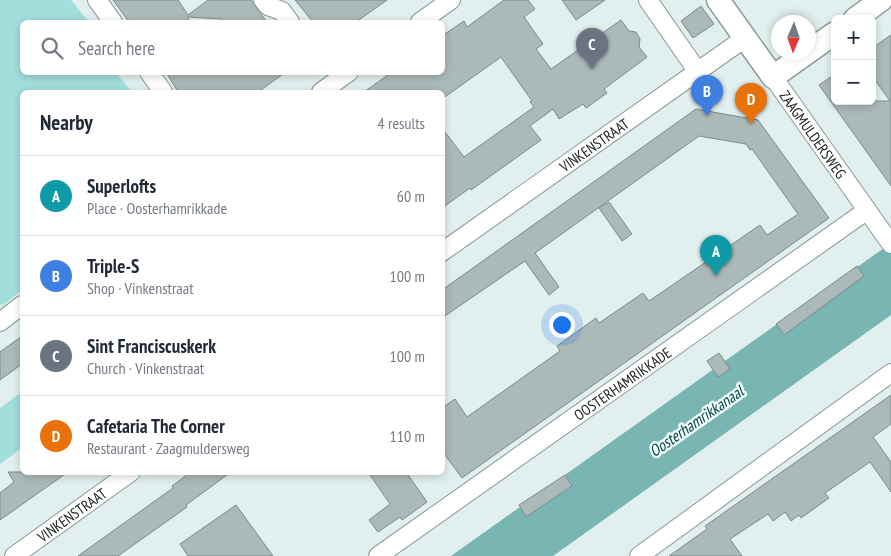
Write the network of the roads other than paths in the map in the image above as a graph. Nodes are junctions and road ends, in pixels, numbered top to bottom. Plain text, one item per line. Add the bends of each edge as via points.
1 (97, 0) edge
2 (264, 0) edge
3 (451, 0) edge
4 (648, 0) edge
5 (718, 0) edge
6 (881, 0) edge
7 (285, 11) edge
8 (860, 15) edge
9 (112, 20) edge
10 (423, 20) edge
11 (831, 36) edge
12 (745, 38) junction
13 (816, 46) edge
14 (797, 60) edge
15 (698, 72) junction
16 (151, 75) edge
17 (343, 75) edge
18 (773, 77) junction
19 (327, 83) edge
20 (162, 90) edge
21 (866, 211) junction
22 (889, 241) edge
23 (445, 250) edge
24 (20, 307) edge
25 (0, 322) edge
26 (891, 373) edge
27 (127, 475) edge
28 (14, 556) edge
29 (378, 556) edge
30 (639, 556) edge

1 - 9 street
2 - 7 street via 268,6
3 - 10 street
4 - 15 street
5 - 12 street, ZAAGMULDERSWEG
6 - 8 street
11 - 13 street
12 - 15 street, VINKENSTRAAT
12 - 18 street, ZAAGMULDERSWEG
14 - 18 street
15 - 23 street, VINKENSTRAAT
16 - 20 street
17 - 19 street
18 - 21 street, ZAAGMULDERSWEG
21 - 22 street, ZAAGMULDERSWEG
21 - 29 street, OOSTERHAMRIKKADE
24 - 25 street
26 - 30 street
27 - 28 street, VINKENSTRAAT

